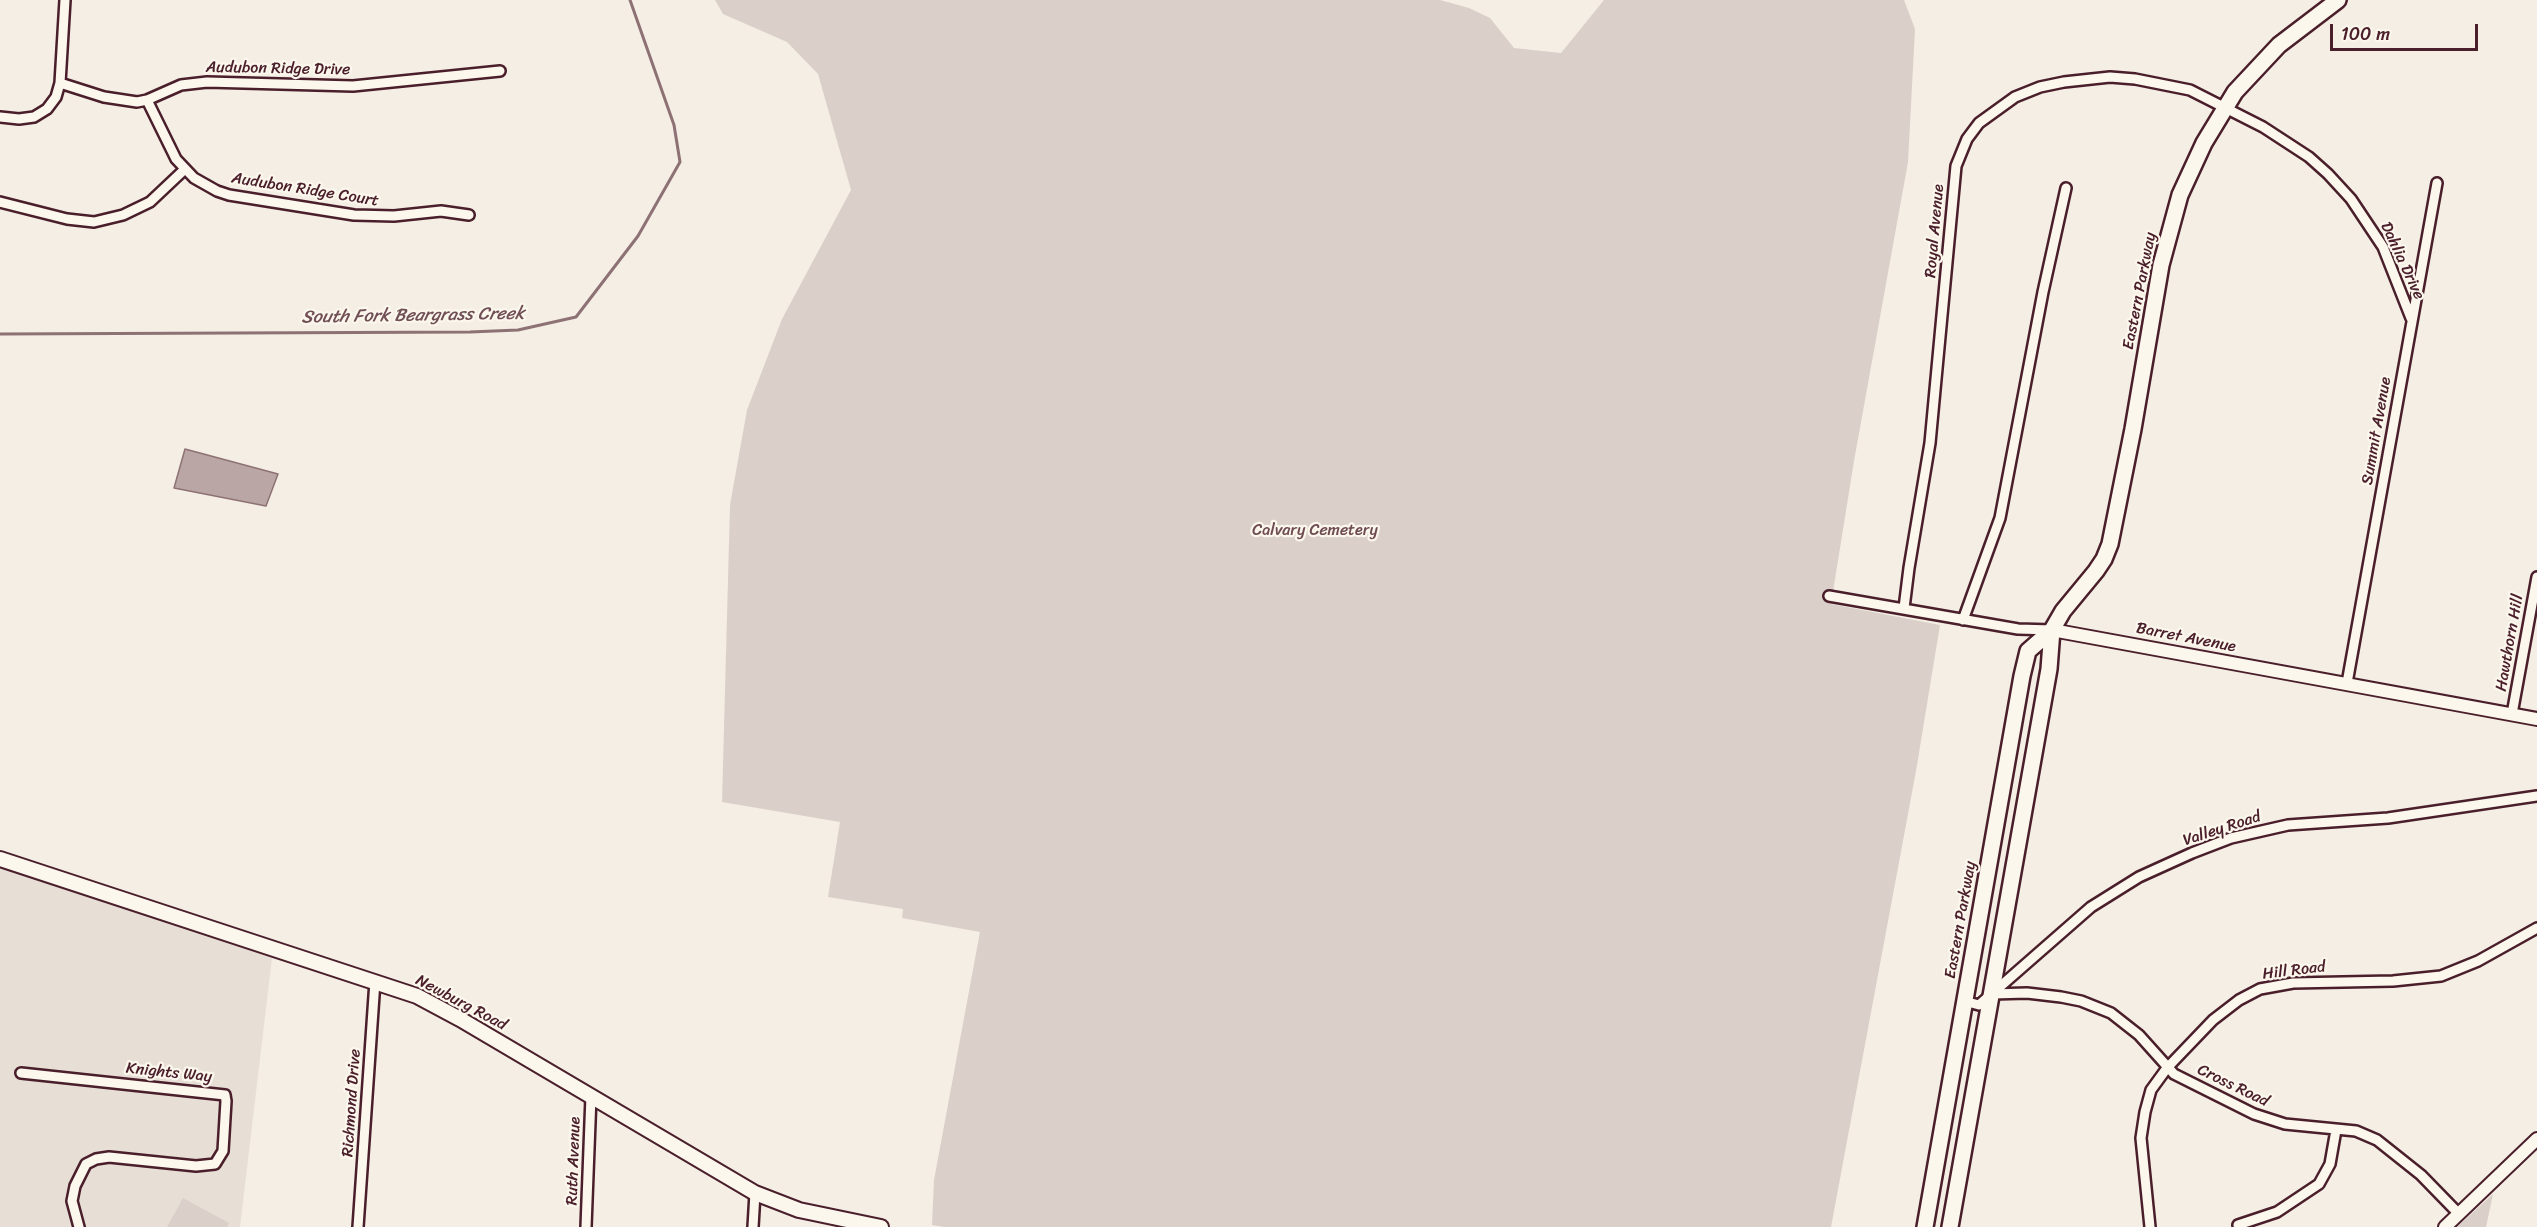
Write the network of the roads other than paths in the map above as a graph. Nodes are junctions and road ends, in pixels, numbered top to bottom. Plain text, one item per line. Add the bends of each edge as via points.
1 (65, 0) edge
2 (2338, 0) edge
3 (500, 71) dead end
4 (60, 83) junction
5 (147, 100) junction
6 (2225, 108) junction
7 (0, 117) edge
8 (184, 169) junction
9 (2437, 183) dead end
10 (2066, 188) dead end
11 (0, 202) edge
12 (469, 215) dead end
13 (2411, 318) junction
14 (2537, 577) edge
15 (1829, 596) dead end
16 (1904, 608) junction
17 (1963, 620) junction
18 (2052, 630) junction
19 (2347, 683) junction
20 (2512, 714) junction
21 (2537, 719) edge
22 (2537, 796) edge
23 (0, 859) edge
24 (2537, 928) edge
25 (375, 981) junction
26 (1992, 994) junction
27 (1964, 1001) junction
28 (2167, 1068) junction
29 (21, 1073) dead end
30 (591, 1096) junction
31 (2336, 1130) junction
32 (2537, 1139) edge
33 (754, 1193) junction
34 (2453, 1222) edge
35 (2238, 1225) dead end
36 (78, 1227) edge
37 (358, 1227) edge
38 (586, 1227) edge
39 (753, 1227) edge
40 (881, 1227) edge
41 (1925, 1227) edge
42 (1950, 1227) edge
43 (2150, 1227) edge

1 - 4 street
2 - 6 main road, Eastern Parkway via 2271,53
3 - 5 street, Audubon Ridge Drive via 353,86 207,82 181,85
4 - 5 street, Audubon Ridge Drive via 126,102
4 - 7 street via 52,104 41,113 25,119
5 - 8 street, Audubon Ridge Court via 166,143
6 - 13 street, Dahlia Drive via 2288,142 2341,187 2383,247
6 - 16 street, Royal Avenue via 2190,90 2134,79 2092,78 2040,87 2015,97 1979,123 1967,139 1956,166 1930,443
6 - 18 main road, Eastern Parkway via 2187,177 2169,230 2109,544 2100,565
8 - 11 street via 150,202 123,215 94,222
8 - 12 street, Audubon Ridge Court via 206,185 230,195 328,212 378,217 441,211
9 - 13 street, Summit Avenue
10 - 17 street via 2000,518
13 - 19 street, Summit Avenue
14 - 20 street, Hawthorn Hill
15 - 16 street, Barret Avenue
16 - 17 street, Barret Avenue
17 - 18 street, Barret Avenue
18 - 19 street, Barret Avenue
18 - 26 main road, Eastern Parkway via 2049,669
18 - 27 main road, Eastern Parkway via 2028,651 2022,675
19 - 20 street, Barret Avenue
20 - 21 street, Barret Avenue
22 - 26 street, Valley Road via 2388,818 2288,825 2231,838 2139,877 2091,907
23 - 25 main road, Newburg Road
24 - 28 street, Hill Road via 2478,961 2441,976 2393,981 2293,982 2251,993 2214,1020
25 - 30 main road, Newburg Road via 437,1005
25 - 37 street, Richmond Drive
26 - 27 street, Valley Road via 1979,1005
26 - 28 street, Cross Road via 2061,997 2111,1012 2139,1035
26 - 42 main road, Eastern Parkway
27 - 41 main road, Eastern Parkway
28 - 31 street, Cross Road via 2268,1120
28 - 43 street, Hill Road via 2151,1090 2141,1138
29 - 36 street, Knights Way via 225,1095 222,1151 215,1164 96,1159 86,1164 75,1186 72,1202
30 - 33 main road, Newburg Road
30 - 38 street, Ruth Avenue
31 - 34 street, Cross Road via 2356,1131 2377,1140 2421,1175
31 - 35 street via 2330,1164 2319,1184 2277,1212
32 - 34 street
33 - 39 street
33 - 40 main road, Newburg Road via 799,1210

